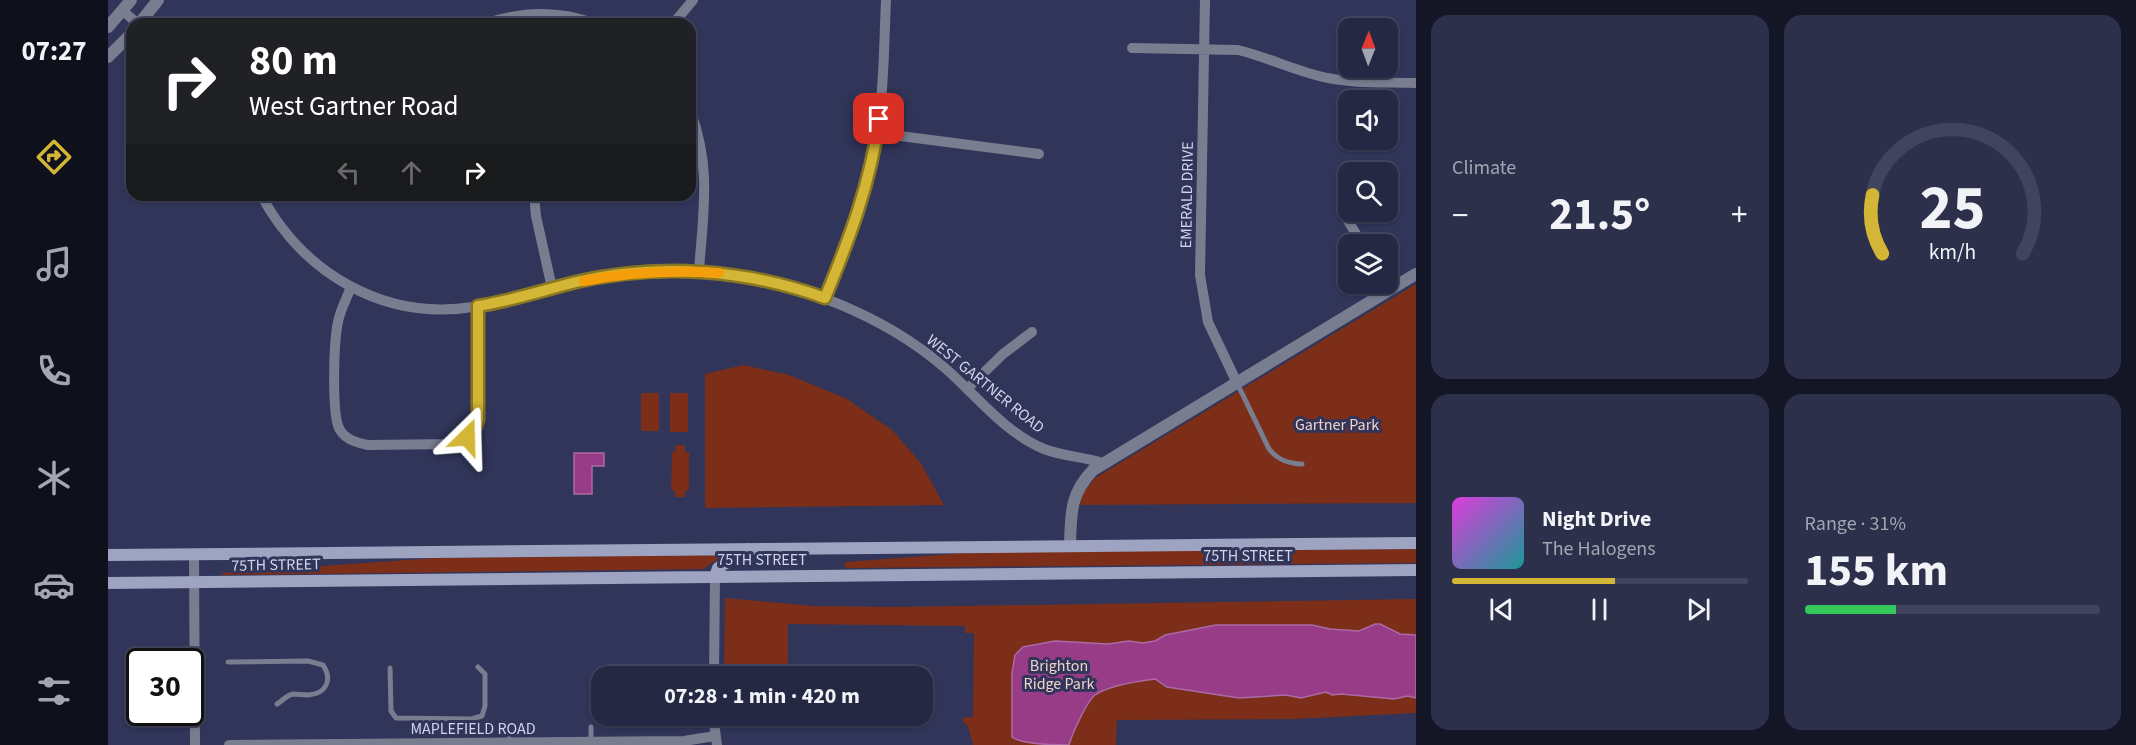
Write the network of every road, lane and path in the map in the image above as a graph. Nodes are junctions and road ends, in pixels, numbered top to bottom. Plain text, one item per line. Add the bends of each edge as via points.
1 (131, 0) edge
2 (158, 0) edge
3 (693, 0) edge
4 (886, 0) edge
5 (1205, 0) edge
6 (123, 11) junction
7 (132, 18) edge
8 (144, 18) edge
9 (509, 18) edge
10 (571, 18) edge
11 (678, 18) edge
12 (108, 27) edge
13 (126, 39) edge
14 (1132, 48) dead end
15 (1204, 50) junction
16 (108, 57) edge
17 (1416, 83) edge
18 (696, 124) edge
19 (877, 133) junction
20 (1039, 154) dead end
21 (265, 201) edge
22 (535, 201) edge
23 (699, 271) junction
24 (1416, 274) edge
25 (1398, 282) edge
26 (351, 287) junction
27 (552, 288) junction
28 (1376, 294) edge
29 (825, 298) junction
30 (478, 306) junction
31 (1032, 332) dead end
32 (1237, 383) junction
33 (967, 389) junction
34 (1103, 463) junction
35 (1302, 464) dead end
36 (1416, 543) edge
37 (1070, 545) junction
38 (749, 549) junction
39 (194, 554) junction
40 (108, 555) edge
41 (1416, 570) edge
42 (715, 576) junction
43 (194, 582) junction
44 (108, 583) edge
45 (194, 648) edge
46 (228, 662) dead end
47 (714, 666) edge
48 (478, 667) dead end
49 (390, 668) dead end
50 (277, 704) dead end
51 (194, 726) edge
52 (509, 726) dead end
53 (714, 726) edge
54 (591, 727) dead end
55 (716, 741) edge
56 (591, 742) junction
57 (509, 743) junction
58 (195, 745) edge
59 (229, 745) edge

1 - 6 street
2 - 8 street
3 - 11 street
4 - 19 street
5 - 15 street, EMERALD DRIVE
6 - 7 street
6 - 12 street
9 - 10 street via 544,14
13 - 16 street
14 - 15 street
15 - 17 street via 1238,50 1339,80
15 - 32 street, EMERALD DRIVE via 1201,289 1208,322
18 - 23 street via 705,172
19 - 20 street
19 - 29 street via 860,208
21 - 26 street, WEST GARTNER ROAD via 300,250
22 - 27 street
23 - 27 street, WEST GARTNER ROAD via 616,275
23 - 29 street, WEST GARTNER ROAD via 764,280
24 - 25 street
26 - 30 street, WEST GARTNER ROAD via 418,308
26 - 30 street via 335,339 336,412 346,437 368,445 452,444 472,432 478,420
27 - 30 street, WEST GARTNER ROAD
28 - 32 street
29 - 33 street, WEST GARTNER ROAD via 872,319 918,348
31 - 33 street
32 - 34 street
32 - 35 lane via 1269,449 1283,460
33 - 34 street, WEST GARTNER ROAD via 1032,443 1056,453
34 - 37 street via 1085,478 1075,494
36 - 37 main road, 75TH STREET
37 - 38 main road, 75TH STREET
38 - 39 main road, 75TH STREET
38 - 42 main road via 718,568
39 - 40 main road, 75TH STREET
39 - 43 street
41 - 42 main road, 75TH STREET
42 - 43 main road, 75TH STREET
42 - 47 street
43 - 44 main road, 75TH STREET
43 - 45 street
46 - 50 lane via 308,661 323,665 327,675 324,689 308,695 291,694
48 - 49 lane via 485,674 485,706 482,716 471,719 396,718 391,711
51 - 58 street
52 - 57 lane
53 - 55 street
54 - 56 lane
55 - 56 street, MAPLEFIELD ROAD
56 - 57 street, MAPLEFIELD ROAD
57 - 59 street, MAPLEFIELD ROAD

